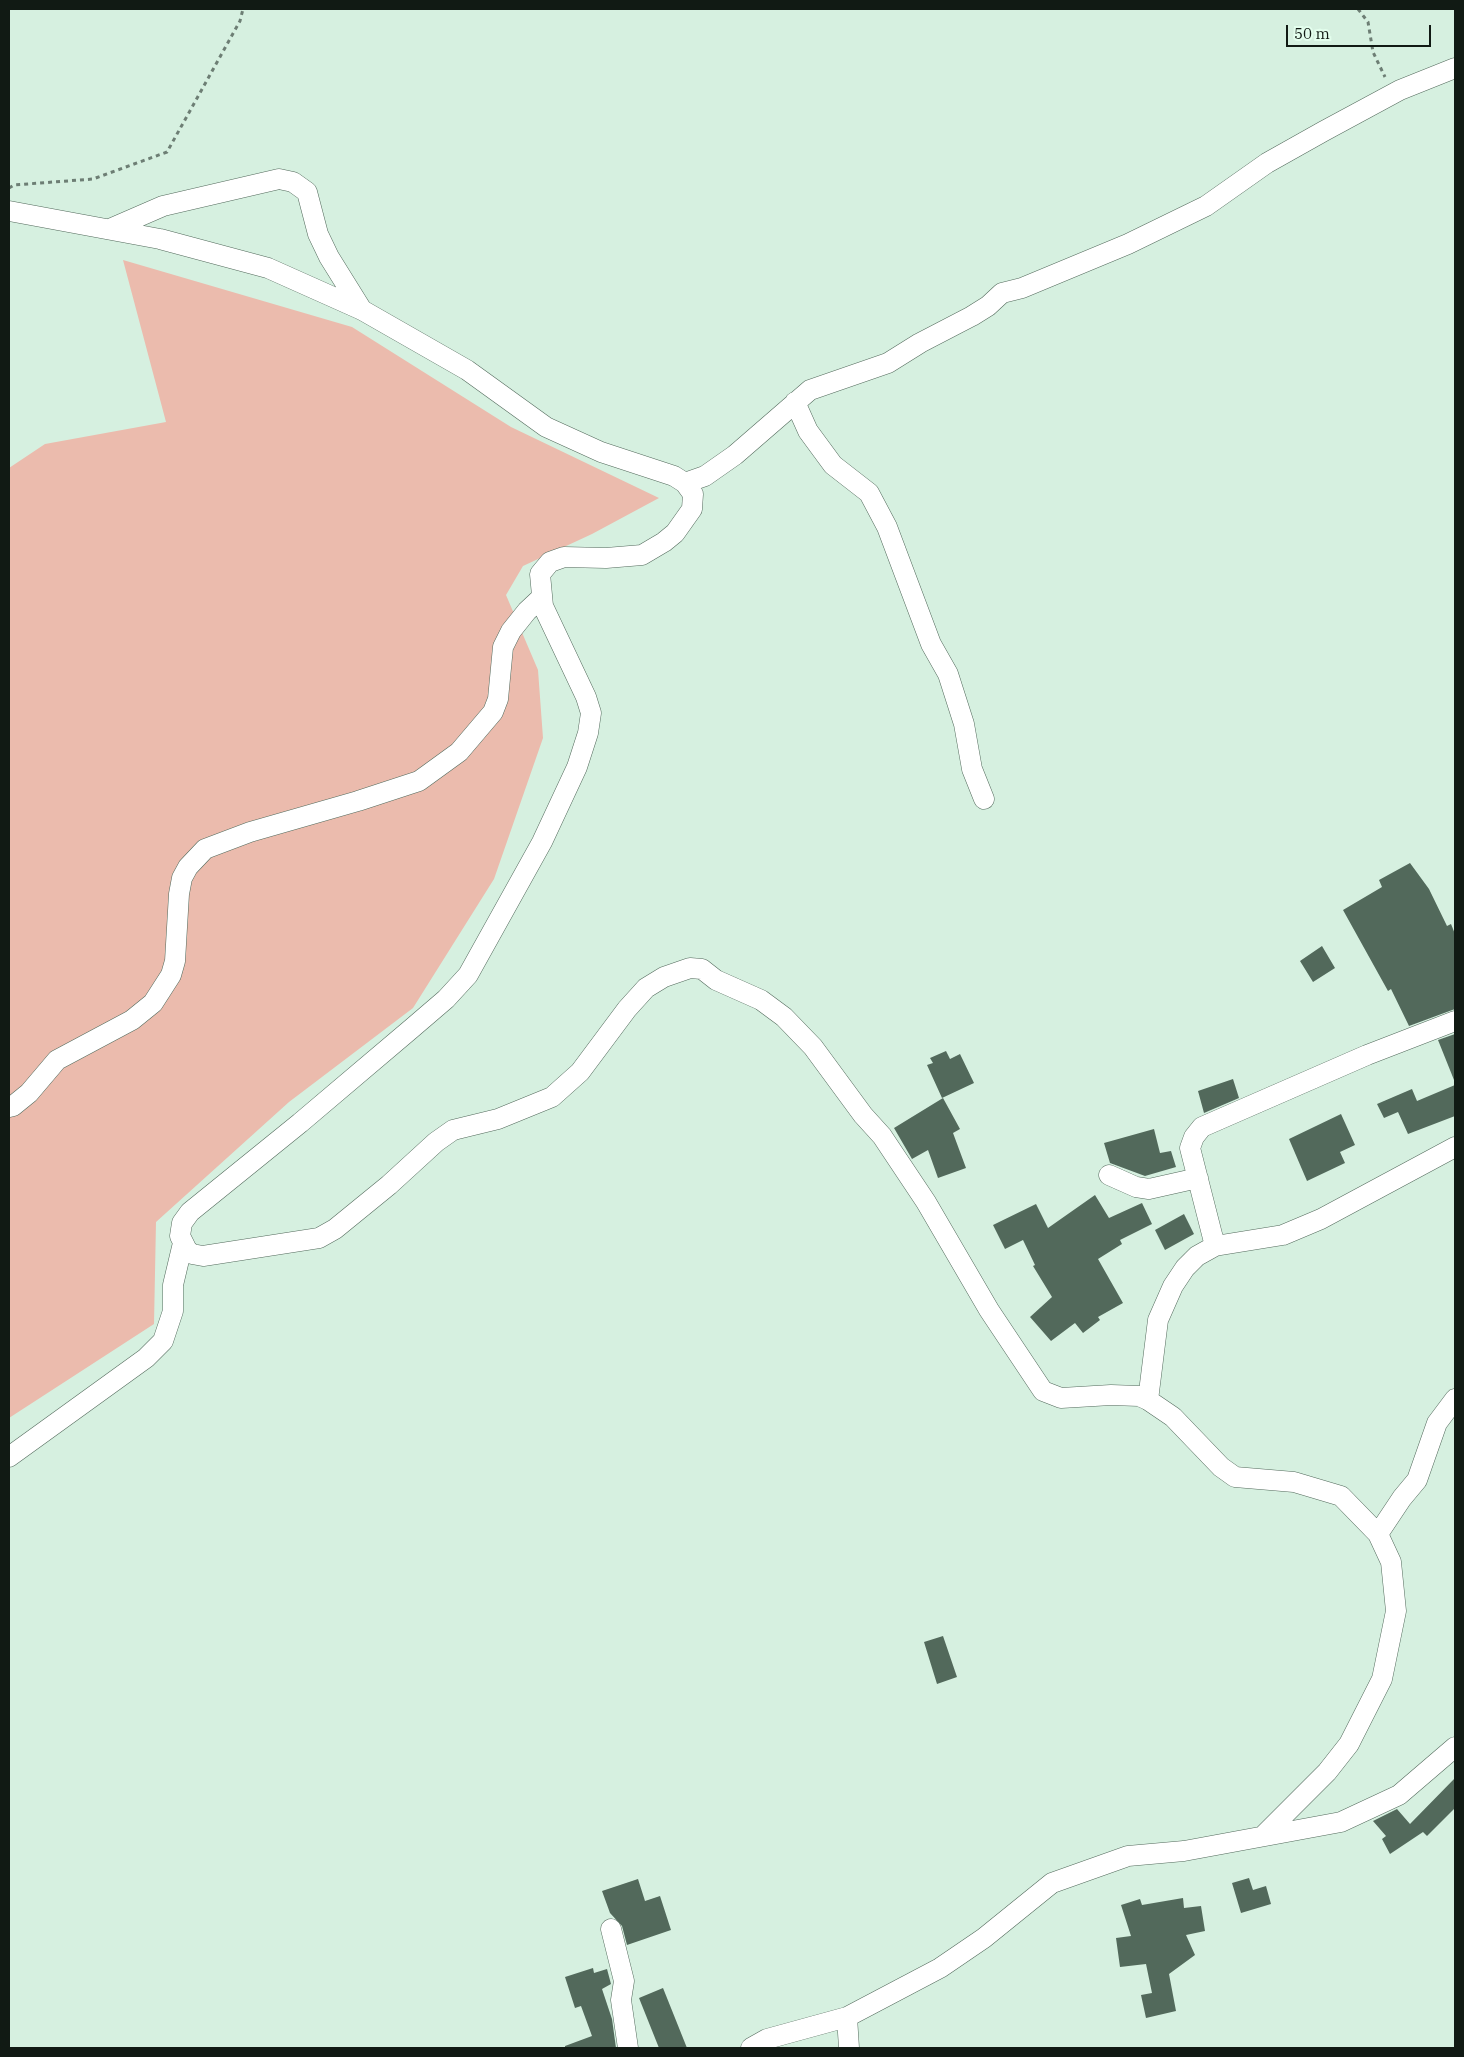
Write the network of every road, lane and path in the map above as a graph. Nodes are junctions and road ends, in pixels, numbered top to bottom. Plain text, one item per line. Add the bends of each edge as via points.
1 (243, 9) edge
2 (1358, 9) edge
3 (1455, 68) edge
4 (1392, 94) junction
5 (9, 188) edge
6 (9, 211) edge
7 (110, 229) junction
8 (362, 310) junction
9 (795, 402) junction
10 (685, 484) junction
11 (542, 597) junction
12 (984, 799) dead end
13 (1455, 1021) edge
14 (9, 1107) edge
15 (1455, 1147) edge
16 (1110, 1175) dead end
17 (1198, 1178) junction
18 (183, 1243) junction
19 (1215, 1246) junction
20 (1455, 1399) edge
21 (1148, 1400) junction
22 (9, 1457) edge
23 (1378, 1534) junction
24 (1455, 1747) edge
25 (1263, 1836) junction
26 (611, 1929) dead end
27 (847, 2017) junction
28 (628, 2048) edge
29 (751, 2048) edge
30 (849, 2048) edge

1 - 5 path via 240,21 167,152 94,179
2 - 4 path via 1368,22 1373,52
3 - 4 street
4 - 9 street via 1268,163 1206,206 1128,244 1022,288 1002,293 980,311 888,363 810,390
6 - 7 street
7 - 8 street via 268,268
7 - 8 street via 163,206 279,179 293,182 307,192 318,234
8 - 10 street via 467,370 546,427 601,452 674,476
9 - 10 street via 735,455 705,476
9 - 12 street via 808,431 833,465 869,493 887,527 931,644 948,674 964,724 972,769
10 - 11 street via 693,494 692,509 675,533 664,542 642,555 564,557 550,562 540,574
11 - 14 street via 516,624 503,647 498,698 493,712 459,752 419,781 250,832 205,849 188,866 182,878 175,961 171,975 153,1003 132,1020 57,1060 29,1093
11 - 18 street via 543,606 591,713 577,767 542,842 492,934 468,975 446,999 190,1212 182,1224 180,1236
13 - 17 street via 1367,1055 1202,1128 1190,1148
15 - 19 street via 1321,1219 1273,1237
16 - 17 street via 1136,1187 1149,1189
17 - 19 street
18 - 21 street via 192,1254 203,1256 319,1238 360,1209 453,1130 498,1119 552,1097 580,1072 646,988 664,977 690,968 702,969 716,980 771,1006 813,1047 882,1136 926,1202 988,1310 1043,1391 1061,1398 1111,1395 1138,1396
18 - 22 street via 173,1284 173,1311 163,1341 146,1358
19 - 21 street via 1197,1256 1185,1268 1158,1320
20 - 23 street via 1438,1423 1417,1480
21 - 23 street via 1173,1418 1235,1477 1294,1482 1341,1496
23 - 25 street via 1391,1562 1396,1611 1382,1679 1349,1744 1327,1772
24 - 25 street via 1399,1795 1341,1822
25 - 27 street via 1184,1851 1128,1856 1052,1882 984,1938 940,1968
26 - 28 street via 624,1981 621,2000
27 - 29 street via 767,2039
27 - 30 street

